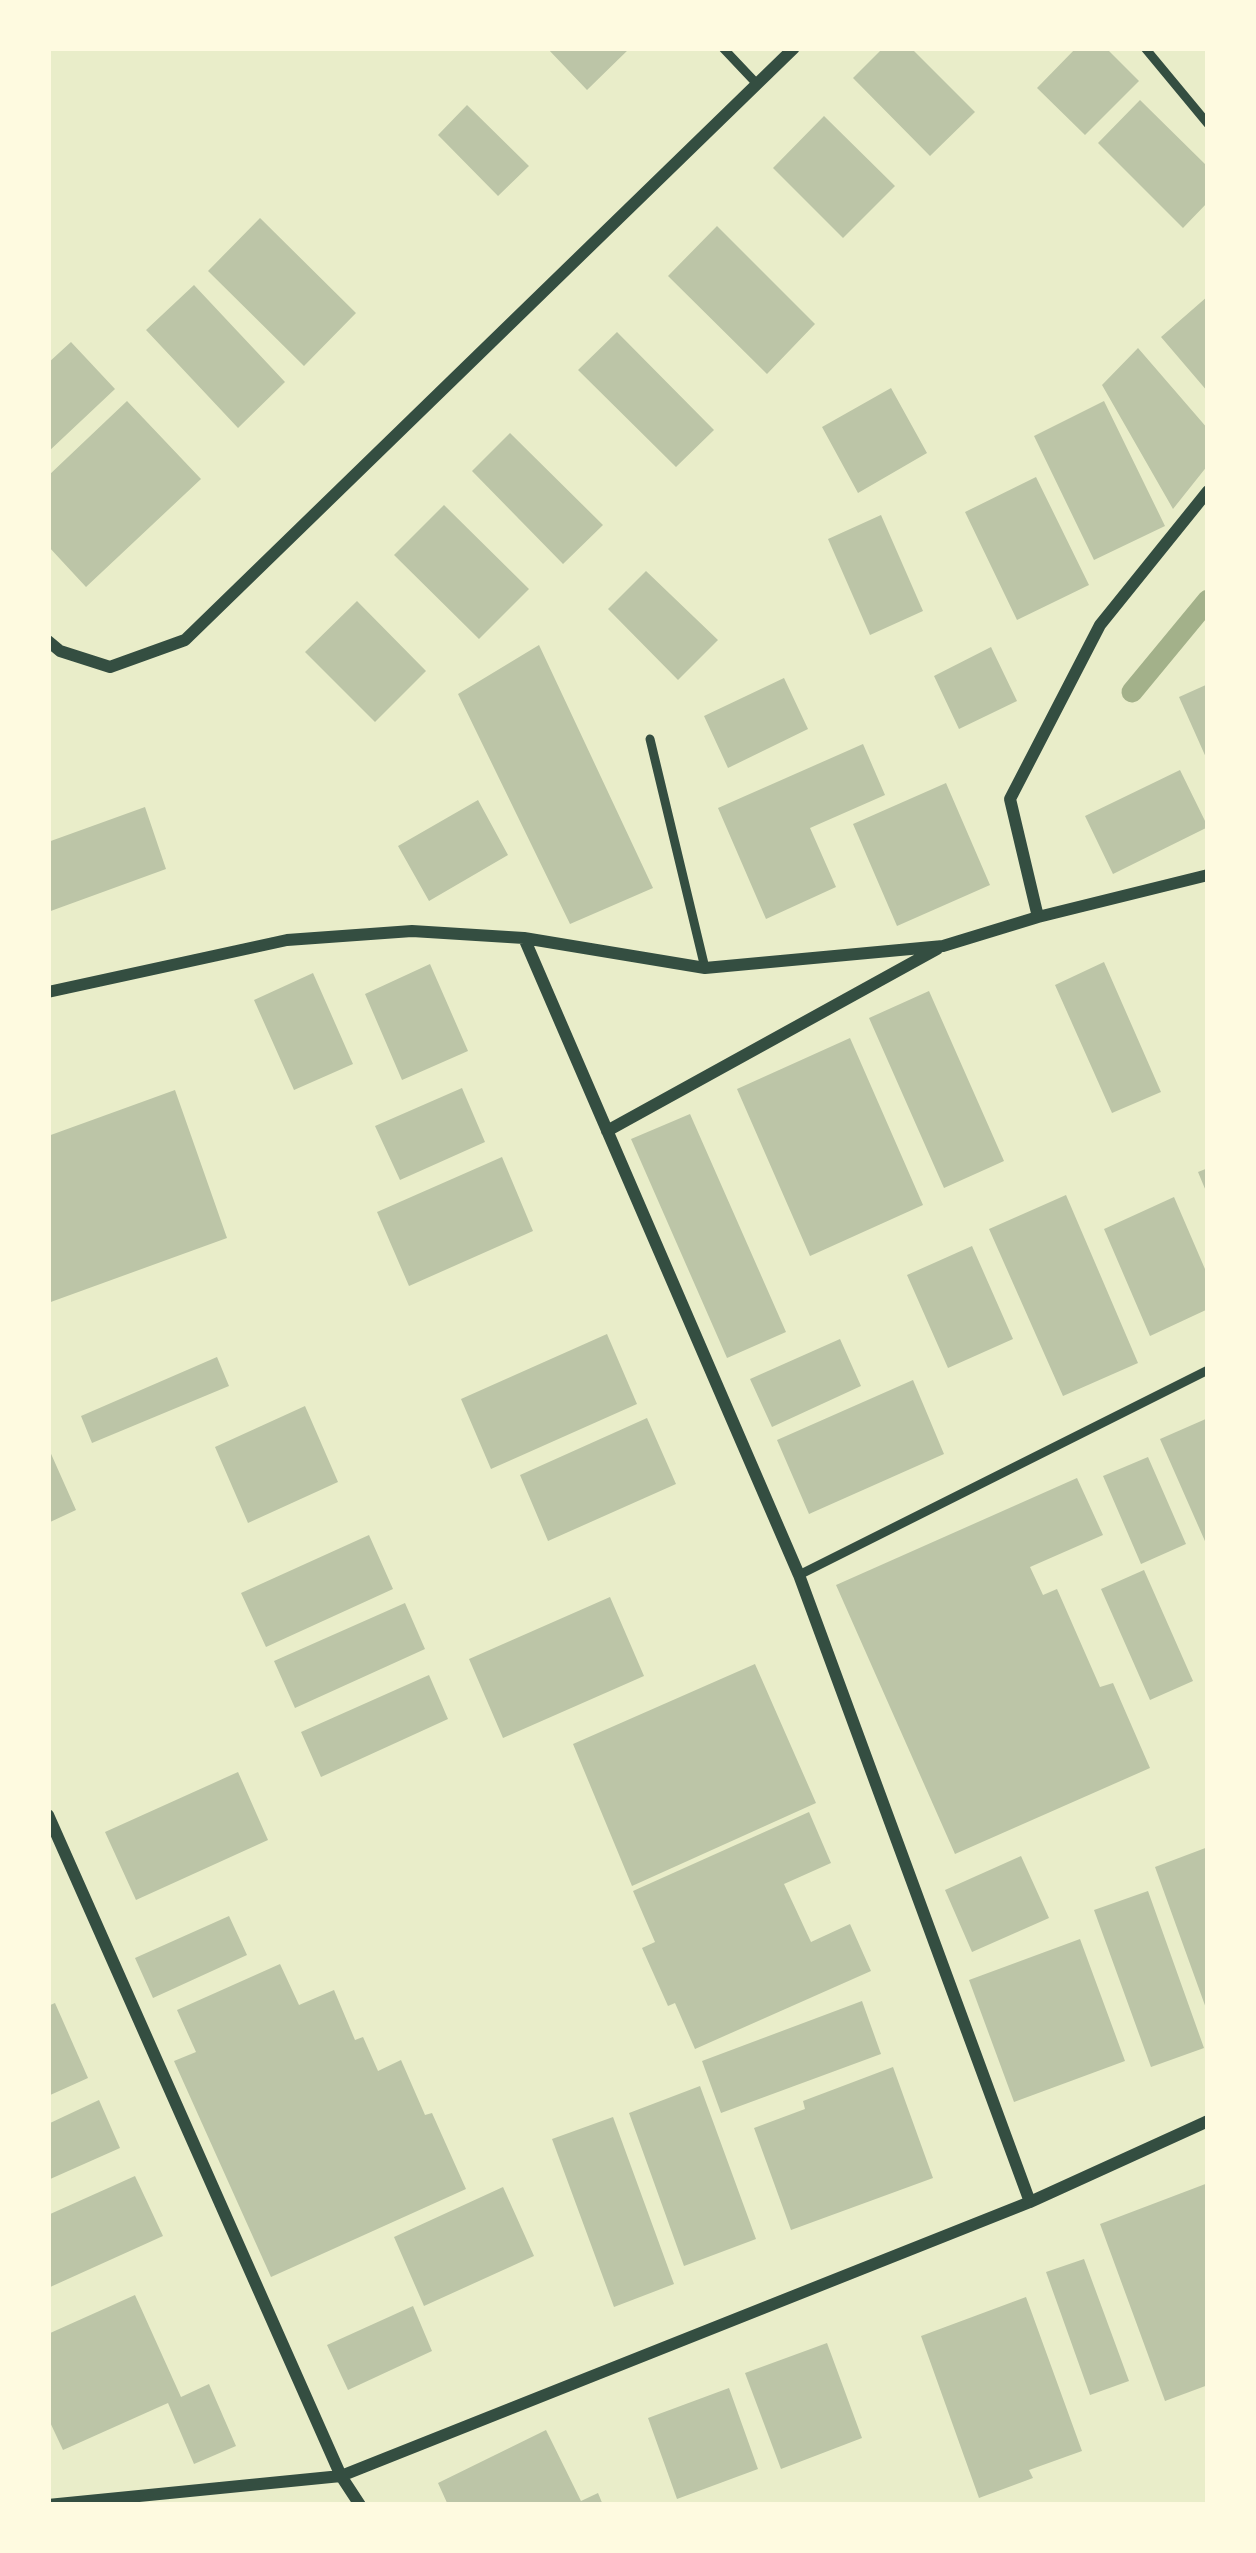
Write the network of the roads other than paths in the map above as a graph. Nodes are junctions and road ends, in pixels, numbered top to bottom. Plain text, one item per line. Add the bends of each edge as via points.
1 (723, 48) edge
2 (794, 48) edge
3 (1144, 48) edge
4 (757, 84) junction
5 (1208, 124) edge
6 (1208, 490) edge
7 (48, 641) edge
8 (650, 740) dead end
9 (1208, 875) edge
10 (1038, 917) junction
11 (524, 938) junction
12 (943, 946) junction
13 (705, 968) junction
14 (48, 992) edge
15 (608, 1131) junction
16 (1208, 1370) edge
17 (800, 1575) junction
18 (48, 1815) edge
19 (1208, 2121) edge
20 (1030, 2202) junction
21 (341, 2476) junction
22 (48, 2505) edge
23 (360, 2505) edge

1 - 4 lane
2 - 4 street
3 - 5 lane
4 - 7 street via 184,640 110,667
6 - 10 street via 1100,625 1010,799
8 - 13 lane
9 - 10 street
10 - 12 street
11 - 13 street
11 - 14 street via 412,931 287,940
11 - 15 street
12 - 13 street
12 - 15 street
15 - 17 street
16 - 17 lane
17 - 20 street
18 - 21 street
19 - 20 street
20 - 21 street
21 - 22 street
21 - 23 street

